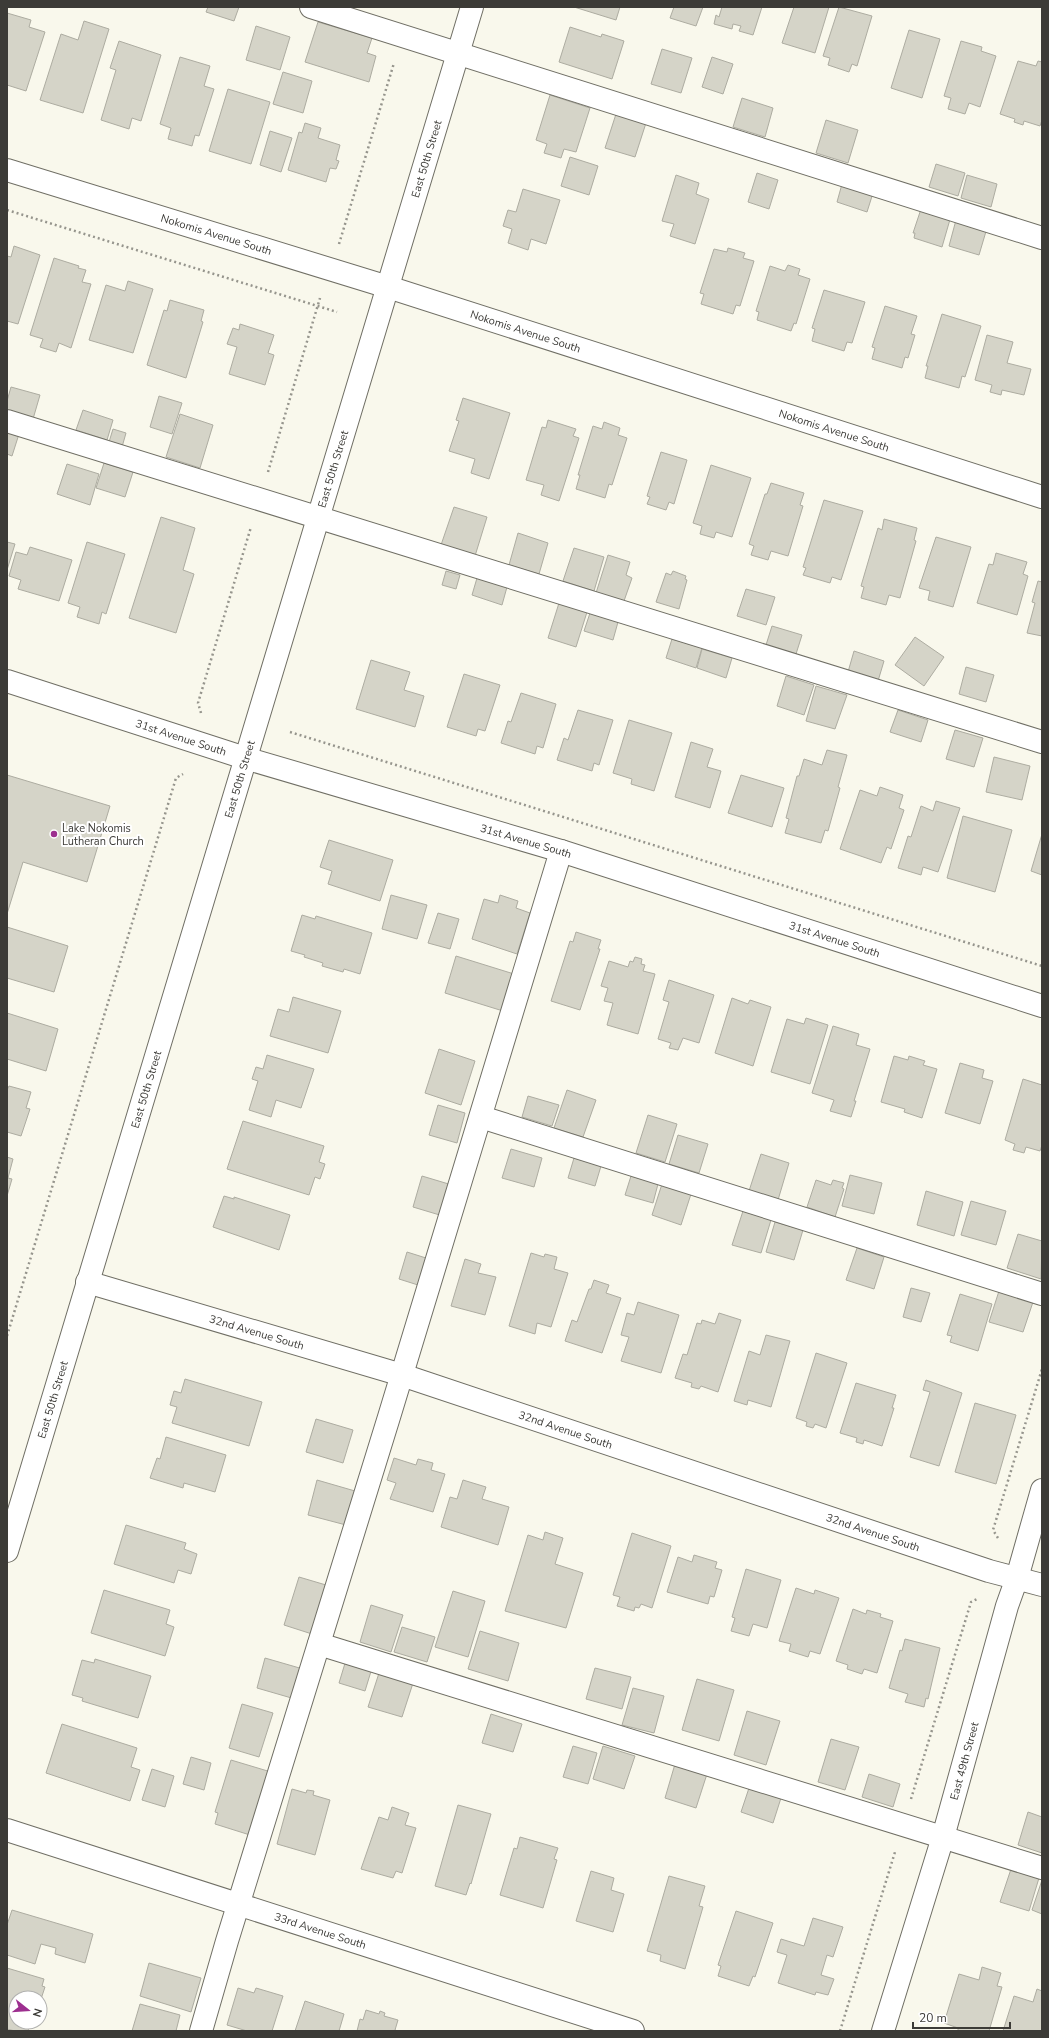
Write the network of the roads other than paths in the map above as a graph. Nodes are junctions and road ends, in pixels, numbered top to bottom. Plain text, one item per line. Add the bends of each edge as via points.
1 (311, 7) edge
2 (472, 7) edge
3 (459, 53) junction
4 (7, 170) edge
5 (1042, 238) edge
6 (388, 287) junction
7 (7, 421) edge
8 (1042, 497) edge
9 (317, 517) junction
10 (7, 681) edge
11 (1042, 742) edge
12 (245, 758) junction
13 (561, 851) junction
14 (1042, 1006) edge
15 (481, 1117) junction
16 (87, 1282) junction
17 (1042, 1294) edge
18 (402, 1375) junction
19 (1042, 1490) edge
20 (7, 1551) edge
21 (1017, 1578) junction
22 (1042, 1585) edge
23 (319, 1644) junction
24 (7, 1830) edge
25 (943, 1837) junction
26 (1042, 1868) edge
27 (238, 1905) junction
28 (201, 2031) edge
29 (632, 2031) edge
30 (883, 2031) edge

1 - 3 street
2 - 3 street, East 50th Street
3 - 5 street
3 - 6 street, East 50th Street
4 - 6 street, Nokomis Avenue South
6 - 8 street, Nokomis Avenue South
6 - 9 street, East 50th Street
7 - 9 street
9 - 11 street
9 - 12 street, East 50th Street
10 - 12 street, 31st Avenue South
12 - 13 street, 31st Avenue South
12 - 16 street, East 50th Street
13 - 14 street, 31st Avenue South
13 - 15 street
15 - 17 street
15 - 18 street
16 - 18 street, 32nd Avenue South
16 - 20 street, East 50th Street
18 - 21 street, 32nd Avenue South
18 - 23 street
19 - 21 street, East 49th Street
21 - 22 street, 32nd Avenue South
21 - 25 street, East 49th Street
23 - 25 street
23 - 27 street
24 - 27 street, 33rd Avenue South
25 - 26 street
25 - 30 street, East 49th Street
27 - 28 street
27 - 29 street, 33rd Avenue South

